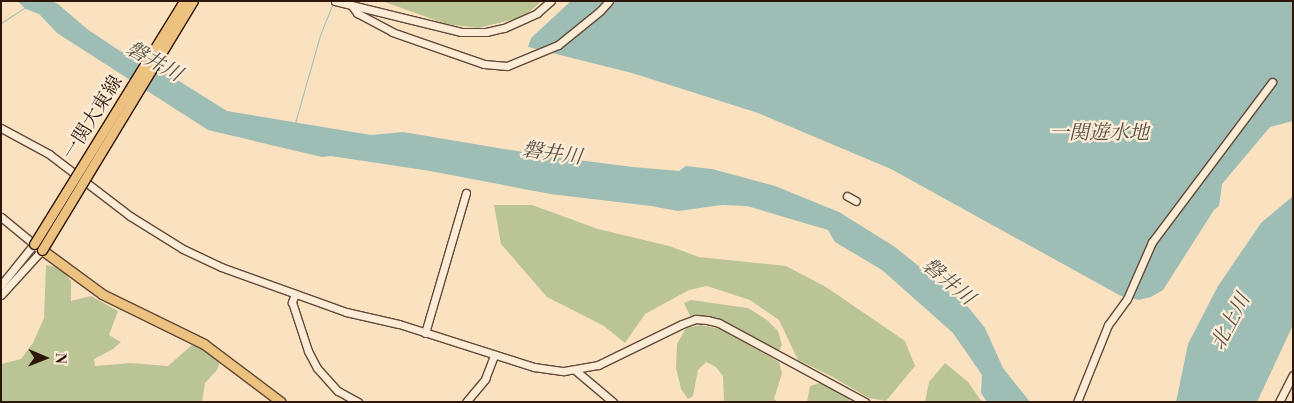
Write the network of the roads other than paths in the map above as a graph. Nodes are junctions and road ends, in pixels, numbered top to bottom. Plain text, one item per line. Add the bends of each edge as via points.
1 (184, 1) edge
2 (193, 1) edge
3 (335, 1) edge
4 (551, 1) edge
5 (608, 1) edge
6 (352, 6) junction
7 (1272, 82) dead end
8 (1, 128) edge
9 (466, 193) dead end
10 (847, 196) dead end
11 (856, 201) dead end
12 (1, 216) edge
13 (38, 247) junction
14 (1, 285) edge
15 (295, 294) junction
16 (1, 295) edge
17 (425, 333) junction
18 (494, 355) junction
19 (575, 370) junction
20 (1293, 375) edge
21 (281, 402) edge
22 (358, 402) edge
23 (466, 402) edge
24 (612, 402) edge
25 (865, 402) edge
26 (1077, 402) edge
27 (1279, 402) edge

1 - 13 main road, 一関大東線, bridge
2 - 13 main road, 一関大東線, bridge
3 - 6 street
4 - 6 street via 537,14 486,32 461,32
5 - 6 street via 558,45 507,66 484,64 392,32 357,13
7 - 26 street via 1152,242 1127,299 1108,325
8 - 15 street via 49,154 130,216 174,244 221,267
9 - 17 street
10 - 11 street
12 - 13 street
13 - 14 street
13 - 16 street
13 - 21 main road via 102,294 204,344
15 - 17 street via 346,312
15 - 22 street via 292,302 317,368 338,391
17 - 18 street
18 - 19 street via 552,371
18 - 23 street via 485,379
19 - 24 street
19 - 25 street via 622,355 682,324 696,319 707,320 719,323
20 - 27 street

